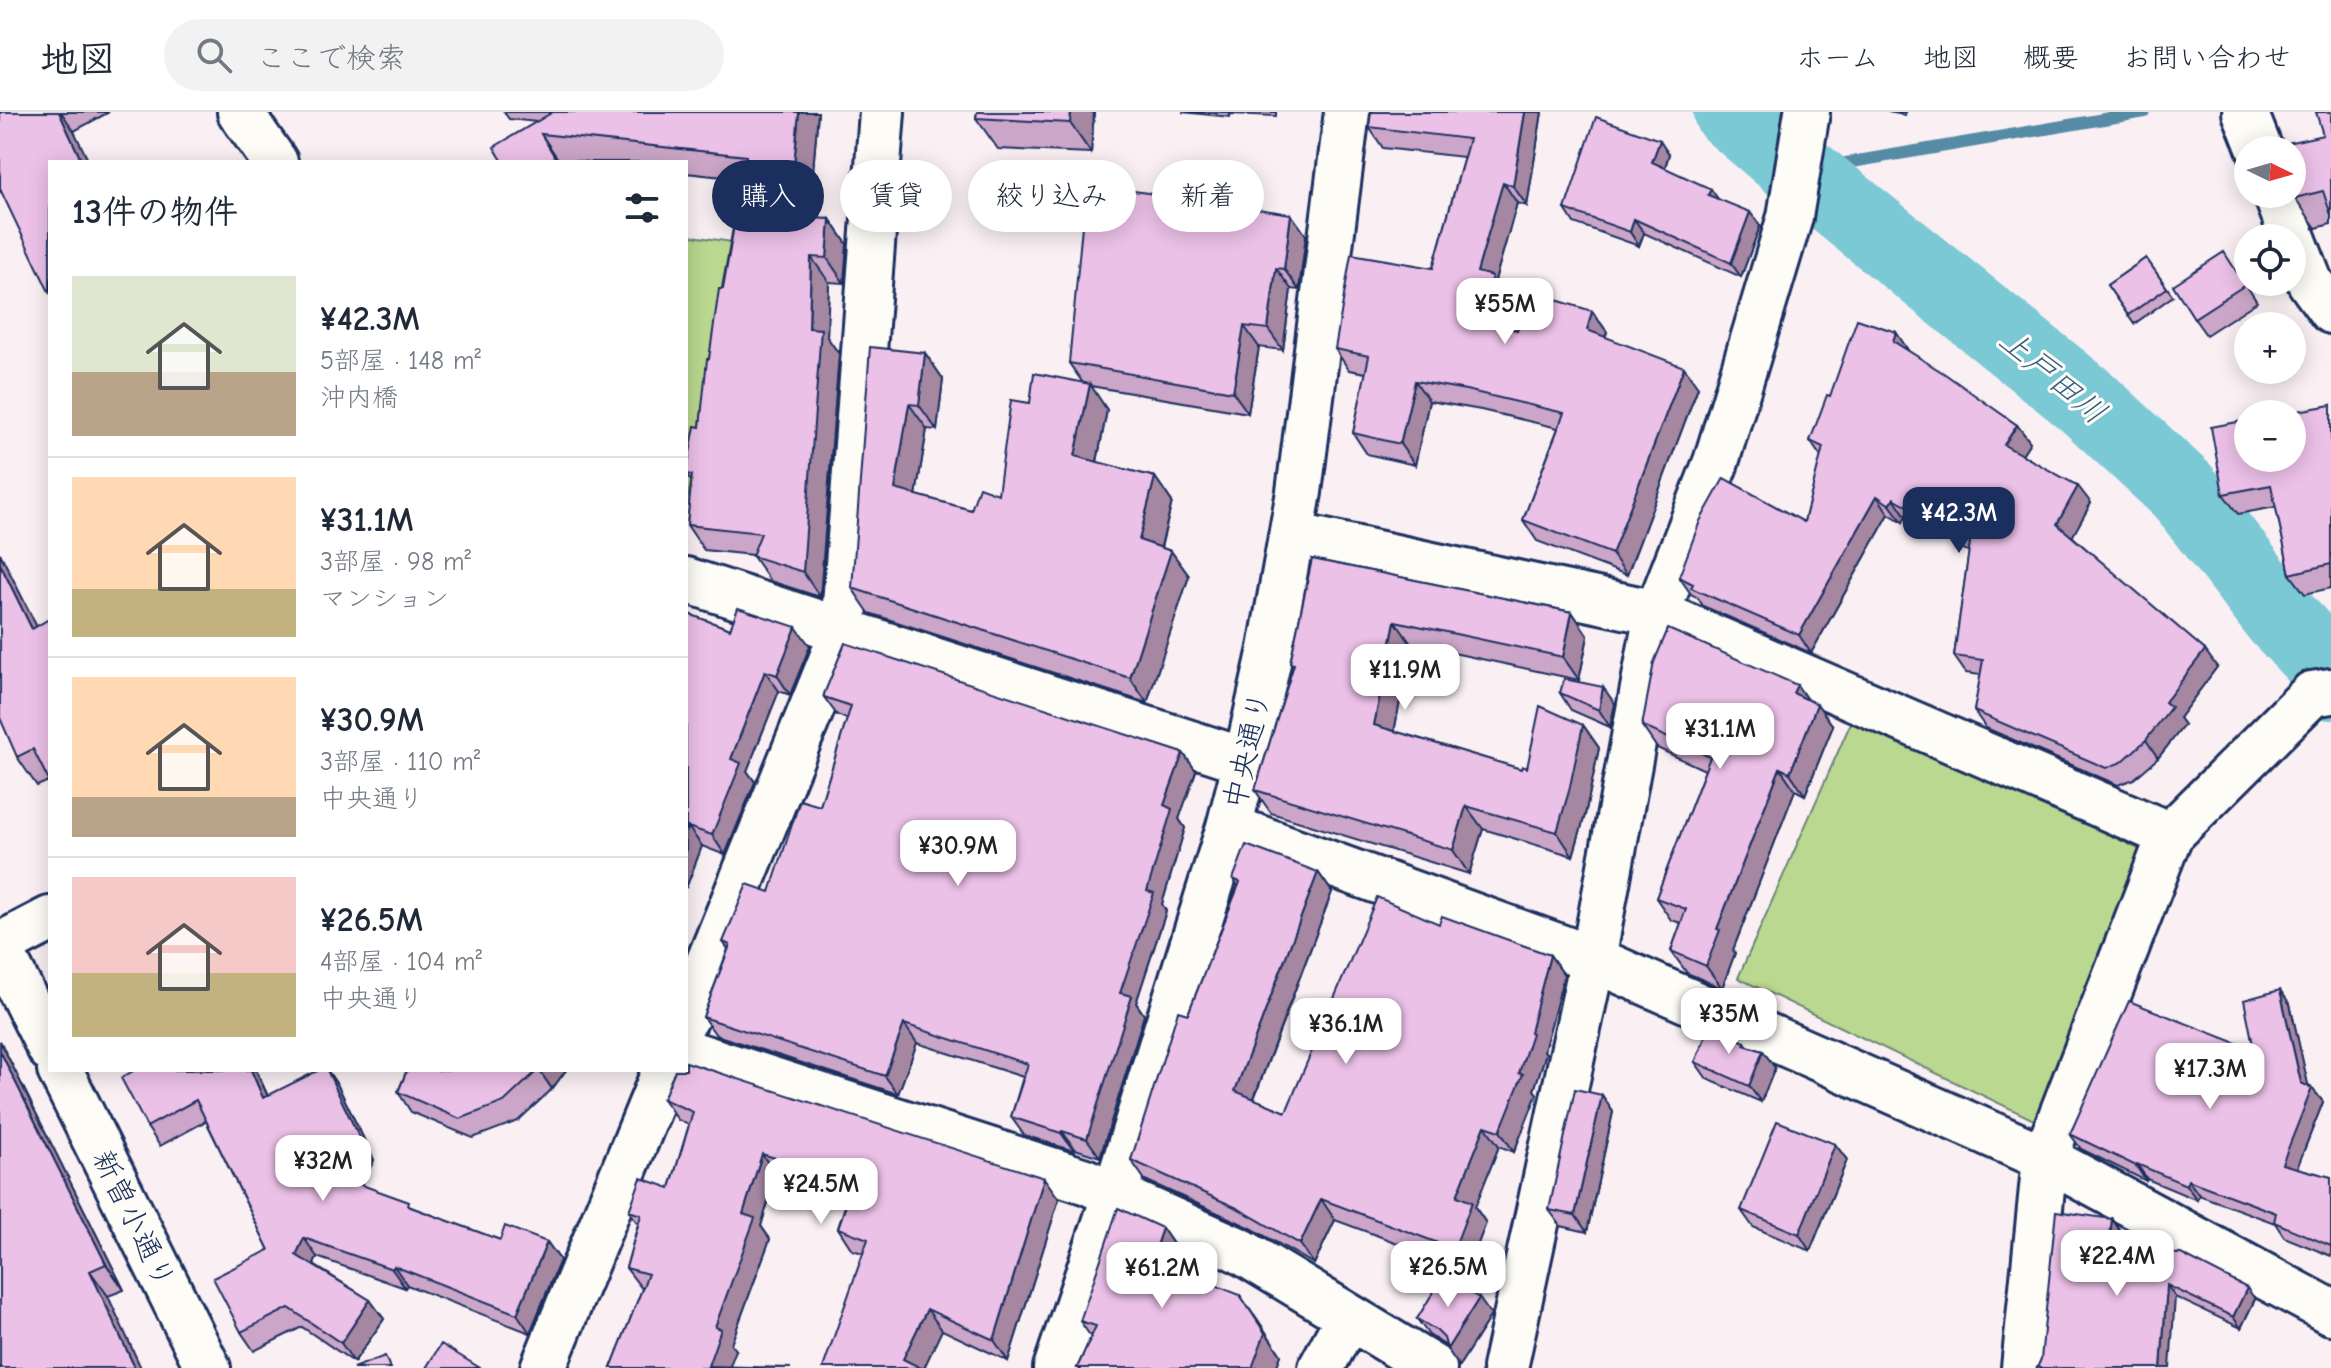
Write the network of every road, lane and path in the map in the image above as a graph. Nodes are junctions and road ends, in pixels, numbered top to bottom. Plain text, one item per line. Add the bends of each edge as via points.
1 (240, 112) edge
2 (882, 112) edge
3 (1347, 112) edge
4 (2245, 112) edge
5 (1806, 120) edge
6 (2254, 136) edge
7 (274, 160) edge
8 (2281, 208) edge
9 (2331, 311) edge
10 (1292, 535) junction
11 (688, 581) edge
12 (1657, 613) junction
13 (843, 631) junction
14 (2322, 692) edge
15 (1246, 761) junction
16 (1229, 827) junction
17 (2170, 835) junction
18 (48, 920) edge
19 (0, 947) edge
20 (1593, 959) junction
21 (688, 1013) edge
22 (48, 1045) edge
23 (688, 1053) edge
24 (61, 1072) edge
25 (664, 1072) edge
26 (2045, 1158) junction
27 (1115, 1194) junction
28 (2331, 1312) edge
29 (1348, 1318) junction
30 (208, 1368) edge
31 (543, 1368) edge
32 (1056, 1368) edge
33 (1321, 1368) edge
34 (1434, 1368) edge
35 (1505, 1368) edge
36 (2024, 1368) edge

1 - 7 street
2 - 13 street
3 - 10 street, 中央通り
4 - 6 street
5 - 12 street via 1790,217 1716,462
8 - 9 street via 2310,282
10 - 12 street
10 - 15 street, 中央通り
11 - 13 street
12 - 17 street
12 - 20 street
13 - 15 street
13 - 21 street
14 - 17 street
15 - 16 street, 中央通り
16 - 20 street
16 - 27 street, 中央通り
17 - 26 street
18 - 19 street
19 - 22 street
20 - 26 street
20 - 35 street
23 - 27 street
24 - 30 street, 新曽小通り
25 - 31 street
26 - 28 street
26 - 36 street
27 - 29 street via 1241,1251
27 - 32 street, 中央通り
29 - 33 street
29 - 34 street

